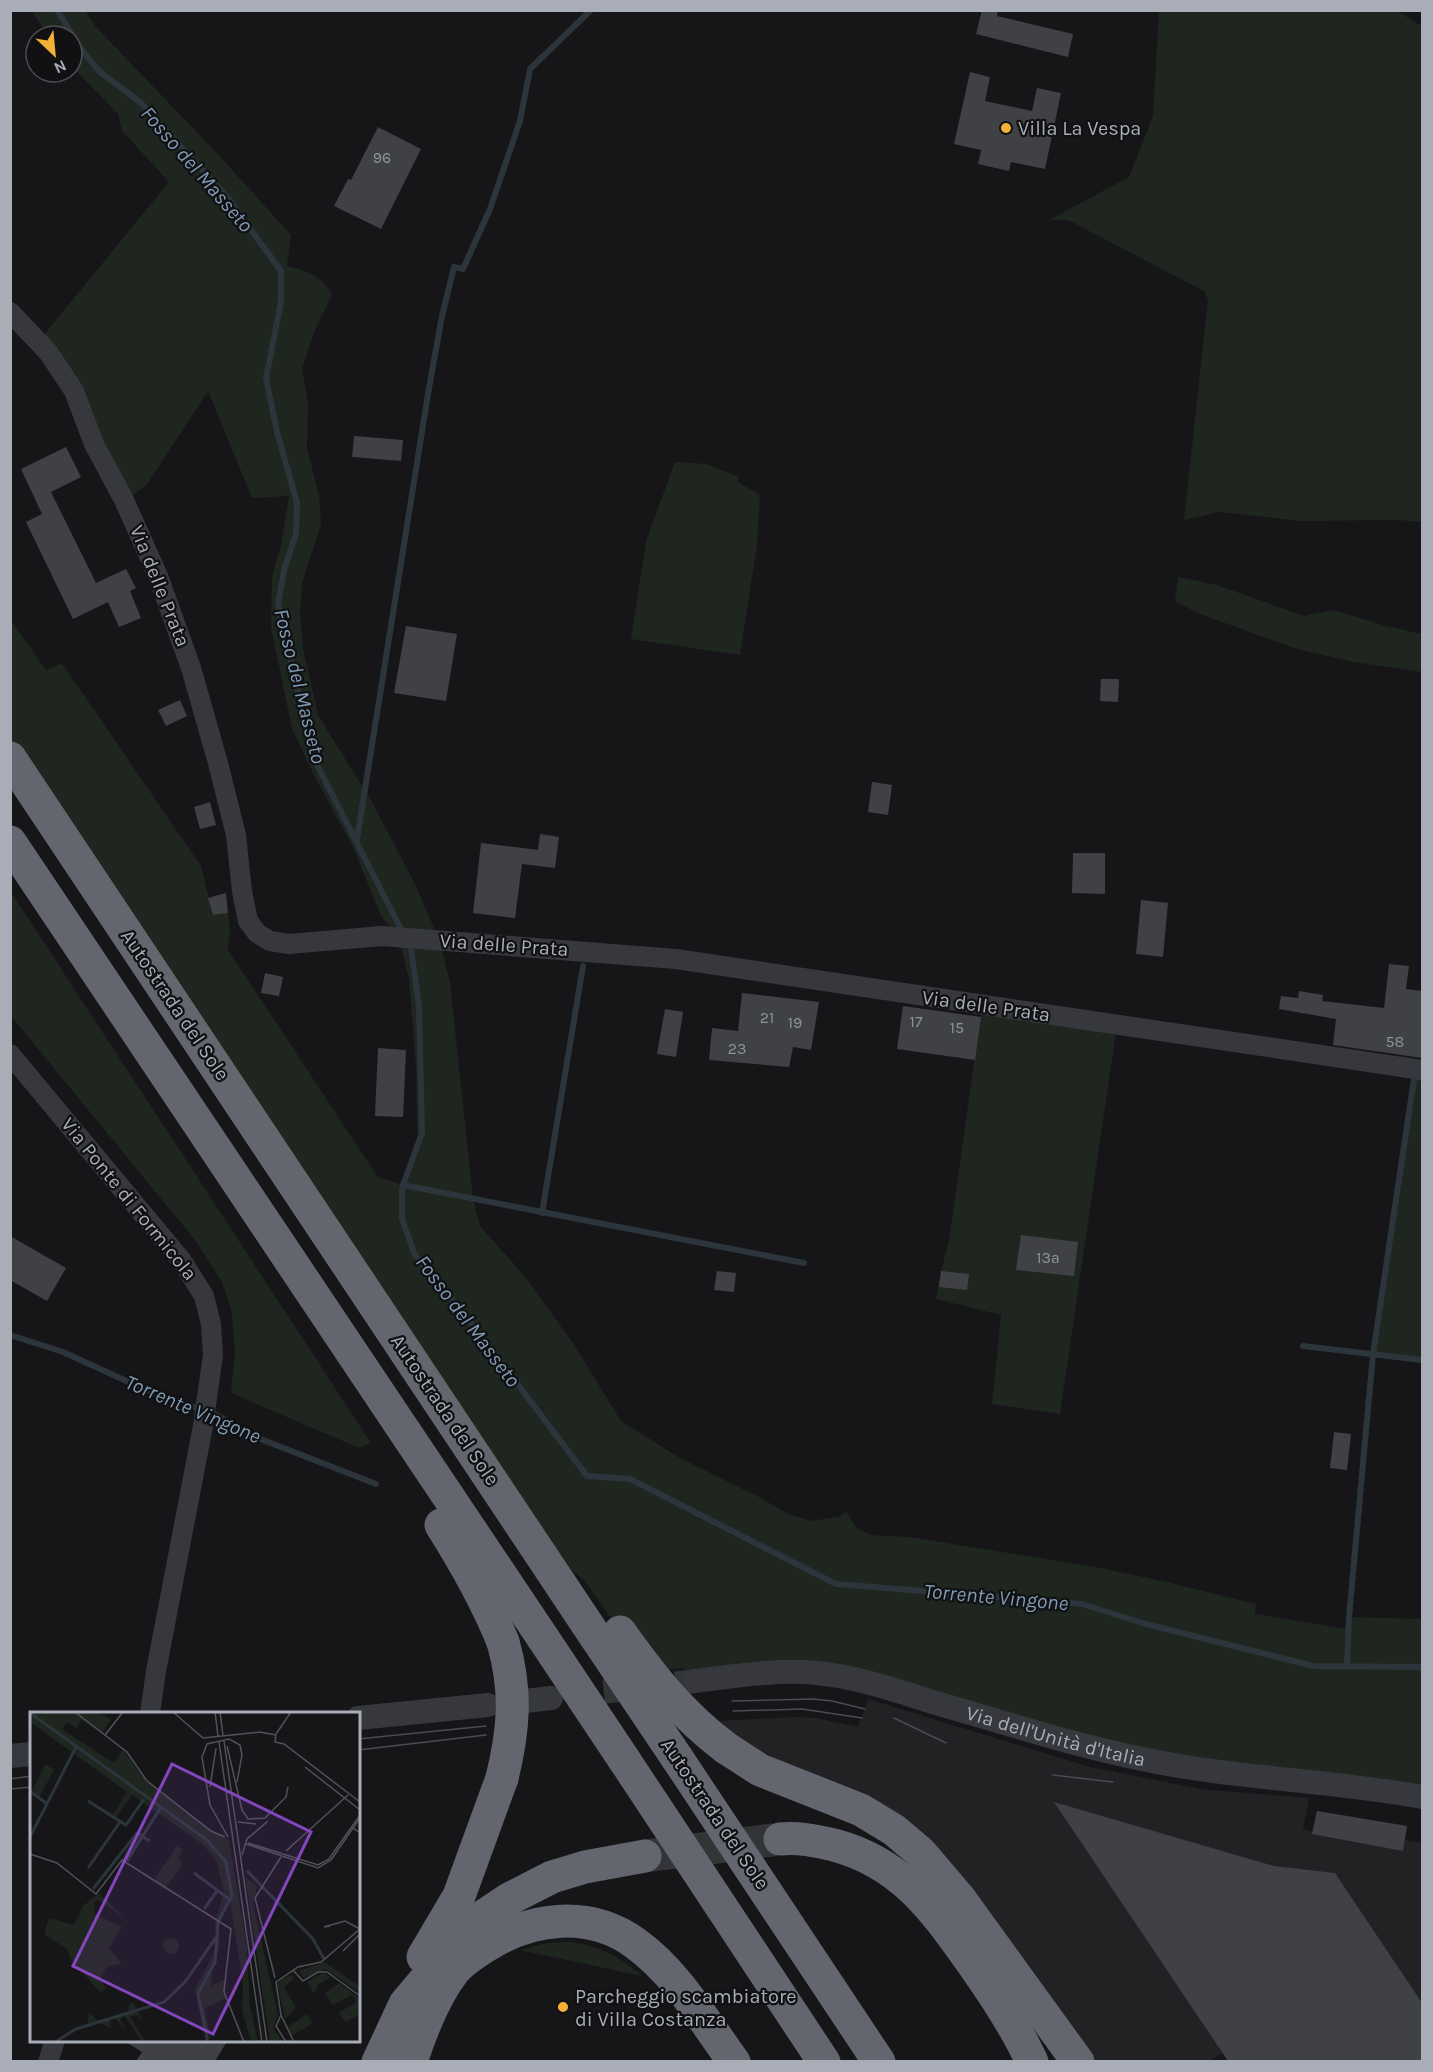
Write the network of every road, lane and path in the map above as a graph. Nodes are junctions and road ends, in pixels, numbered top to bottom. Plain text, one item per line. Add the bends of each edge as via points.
1 (10, 312) edge
2 (10, 758) edge
3 (10, 842) edge
4 (10, 1054) edge
5 (1422, 1070) edge
6 (339, 1333) junction
7 (608, 1634) junction
8 (695, 1681) tunnel mouth
9 (551, 1698) tunnel mouth
10 (525, 1701) dead end
11 (488, 1705) dead end
12 (150, 1712) edge
13 (360, 1718) edge
14 (30, 1754) edge
15 (10, 1756) edge
16 (1422, 1797) edge
17 (780, 1839) tunnel mouth
18 (645, 1856) tunnel mouth
19 (54, 2042) edge
20 (48, 2061) edge
21 (372, 2061) edge
22 (378, 2061) edge
23 (411, 2061) edge
24 (734, 2061) edge
25 (824, 2061) edge
26 (879, 2061) edge
27 (1032, 2061) edge
28 (1078, 2061) edge

1 - 5 street, Via delle Prata via 48,352 74,392 94,444 158,576 191,668 218,763 236,835 248,921 257,933 270,940 289,944 382,936 676,959
2 - 7 highway, Autostrada del Sole via 524,1530 585,1581
3 - 6 highway
4 - 12 street, Via Ponte di Formicola via 175,1252 204,1296 211,1324 209,1388
6 - 21 highway, bridge via 403,1464 476,1582 503,1642 512,1687 513,1713 502,1778 459,1896 394,2001
6 - 25 highway, bridge
7 - 26 highway, Autostrada del Sole, bridge via 677,1758
7 - 28 highway, bridge via 679,1708 726,1748 760,1770 861,1810 920,1852 960,1899
8 - 16 street, Via dell'Unità d'Italia via 791,1672 831,1675 1147,1760 1237,1774 1363,1786
9 - 10 street
11 - 13 street
14 - 15 street
17 - 27 highway via 810,1840 854,1851 879,1863 915,1890 992,1992
18 - 22 highway via 552,1877 479,1919 405,2004
19 - 20 street
23 - 24 highway via 454,1970 510,1932 568,1920 605,1927 652,1956

